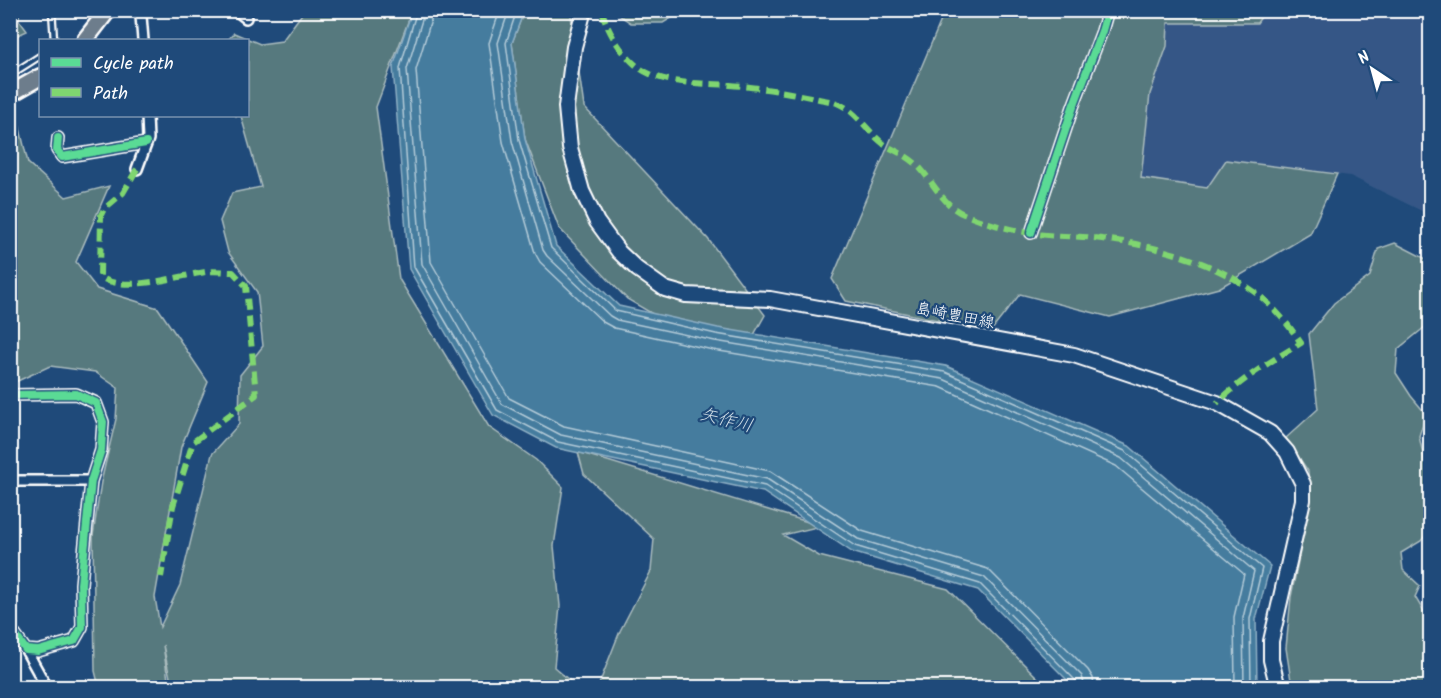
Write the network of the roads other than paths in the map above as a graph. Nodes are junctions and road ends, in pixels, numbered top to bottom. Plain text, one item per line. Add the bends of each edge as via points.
1 (52, 10) edge
2 (108, 10) edge
3 (143, 10) edge
4 (236, 10) edge
5 (584, 10) edge
6 (1108, 10) edge
7 (246, 18) dead end
8 (54, 39) edge
9 (86, 39) edge
10 (144, 39) edge
11 (39, 57) edge
12 (10, 75) edge
13 (39, 78) edge
14 (10, 94) edge
15 (147, 117) edge
16 (57, 138) dead end
17 (146, 143) junction
18 (137, 169) dead end
19 (1031, 233) dead end
20 (10, 395) edge
21 (10, 481) edge
22 (91, 481) junction
23 (10, 628) edge
24 (26, 650) junction
25 (47, 687) edge
26 (1278, 687) edge

1 - 8 lane
2 - 9 main road
3 - 10 street
4 - 7 street
5 - 26 main road, 島崎豊田線 via 574,47 566,107 570,148 582,191 597,222 619,252 665,289 686,295 770,299 1074,355 1217,403 1270,433 1287,452 1303,484 1304,500 1271,641 1270,660
6 - 19 street
11 - 12 lane
13 - 14 main road
15 - 17 street
16 - 17 street via 57,150 62,157
17 - 18 street
20 - 22 street via 76,394 96,403 103,422 101,450
21 - 22 street
22 - 24 street via 81,584 82,627 74,641 38,651
23 - 24 street
24 - 25 street

